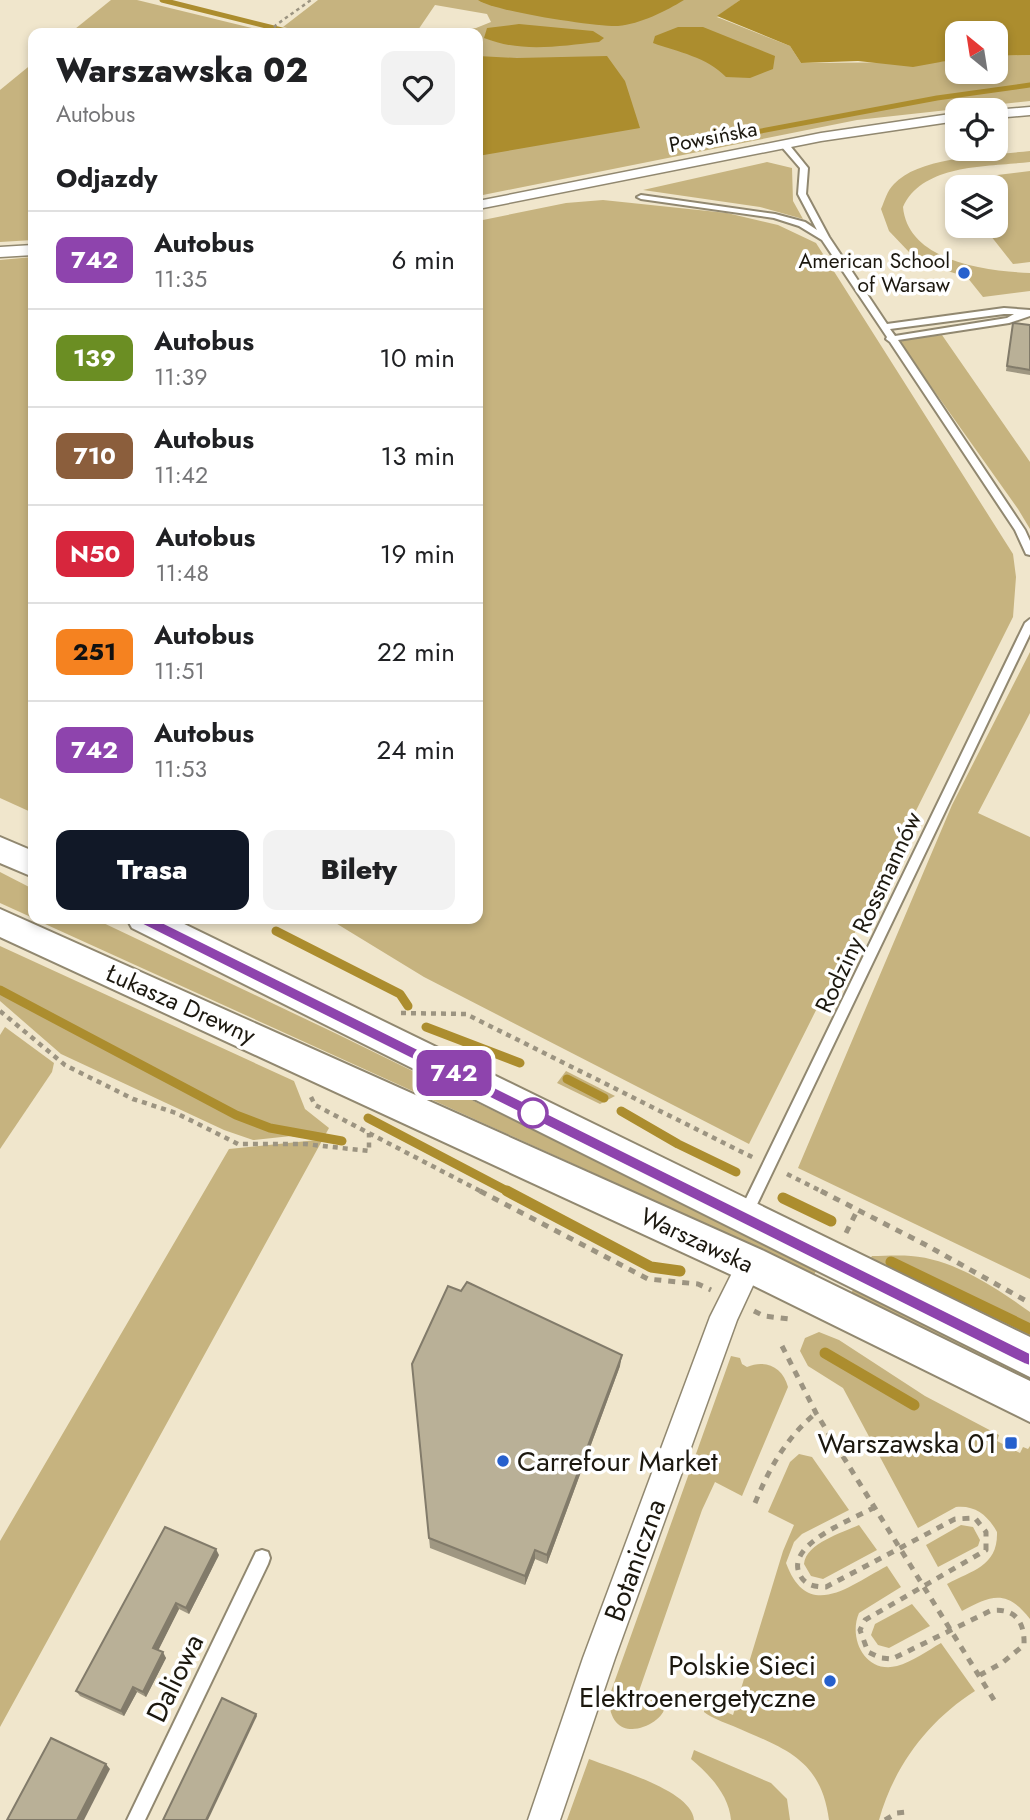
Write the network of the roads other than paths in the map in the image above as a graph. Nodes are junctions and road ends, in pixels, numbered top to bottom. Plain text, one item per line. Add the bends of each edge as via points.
1 (1030, 111) edge
2 (1008, 113) edge
3 (945, 119) edge
4 (785, 144) junction
5 (641, 197) dead end
6 (483, 204) edge
7 (825, 238) junction
8 (28, 250) edge
9 (0, 252) edge
10 (1028, 313) edge
11 (883, 327) junction
12 (890, 338) junction
13 (1026, 540) joint
14 (1030, 551) edge
15 (1030, 623) edge
16 (0, 849) edge
17 (28, 863) edge
18 (0, 922) edge
19 (155, 924) edge
20 (361, 1087) joint
21 (743, 1218) junction
22 (750, 1264) junction
23 (1030, 1358) edge
24 (1030, 1402) edge
25 (262, 1558) dead end
26 (136, 1820) edge
27 (544, 1820) edge

1 - 2 street
3 - 4 street, Powsińska
4 - 6 street, Powsińska
4 - 7 lane via 804,168 802,194
5 - 7 lane via 775,216 802,223
7 - 11 lane
8 - 9 street
10 - 11 lane via 1004,311
10 - 12 lane via 1009,320
11 - 12 lane
12 - 13 lane
13 - 14 lane
15 - 21 lane, Rodziny Rossmannów
16 - 17 main road
18 - 20 main road, Łukasza Drewny
19 - 21 main road, Warszawska via 389,1027
20 - 22 main road, Warszawska
21 - 23 main road, Warszawska
22 - 24 main road, Warszawska
22 - 27 street, Botaniczna via 731,1300
25 - 26 lane, Daliowa

